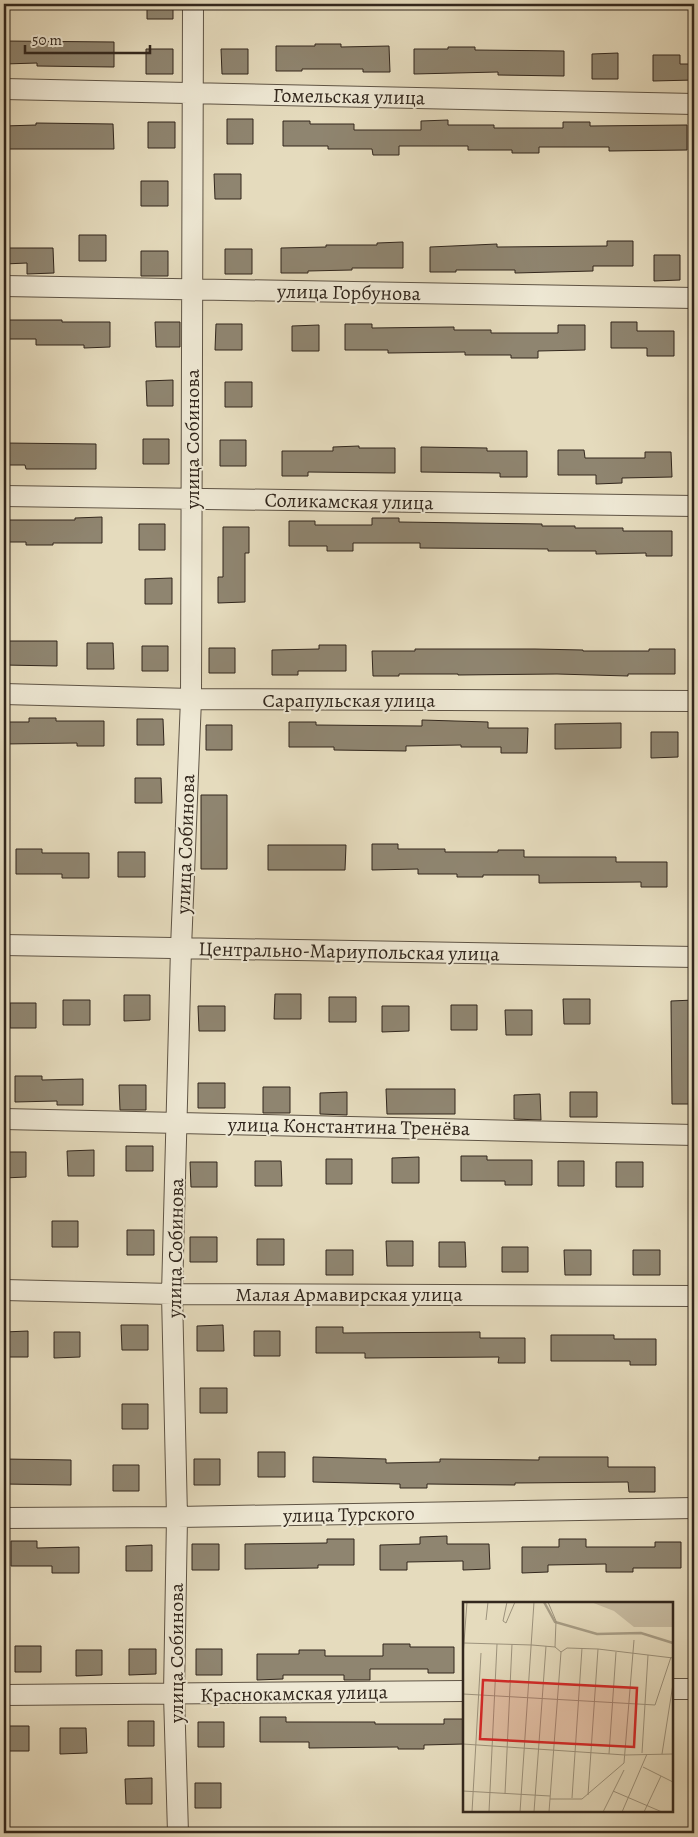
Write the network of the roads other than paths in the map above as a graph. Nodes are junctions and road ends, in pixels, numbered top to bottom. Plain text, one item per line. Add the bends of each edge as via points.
1 (193, 4) edge
2 (4, 89) edge
3 (193, 92) junction
4 (694, 104) edge
5 (4, 286) edge
6 (192, 290) junction
7 (694, 298) edge
8 (4, 496) edge
9 (192, 499) junction
10 (694, 506) edge
11 (4, 694) edge
12 (191, 699) junction
13 (694, 701) edge
14 (4, 945) edge
15 (181, 948) junction
16 (694, 957) edge
17 (4, 1119) edge
18 (178, 1122) junction
19 (694, 1135) edge
20 (4, 1290) edge
21 (172, 1294) junction
22 (694, 1296) edge
23 (694, 1508) edge
24 (177, 1517) junction
25 (4, 1518) edge
26 (673, 1689) edge
27 (694, 1689) edge
28 (463, 1691) edge
29 (174, 1694) junction
30 (4, 1696) edge
31 (178, 1833) edge

1 - 3 street, улица Собинова
2 - 3 street, Гомельская улица
3 - 4 street, Гомельская улица
3 - 6 street, улица Собинова
5 - 6 street, улица Горбунова
6 - 7 street, улица Горбунова
6 - 9 street, улица Собинова
8 - 9 street, Соликамская улица
9 - 10 street, Соликамская улица
9 - 12 street, улица Собинова
11 - 12 street, Сарапульская улица
12 - 13 street, Сарапульская улица
12 - 15 street, улица Собинова
14 - 15 street, Центрально-Мариупольская улица
15 - 16 street, Центрально-Мариупольская улица
15 - 18 street, улица Собинова
17 - 18 street, улица Константина Тренёва
18 - 19 street, улица Константина Тренёва
18 - 21 street, улица Собинова
20 - 21 street, Малая Армавирская улица
21 - 22 street, Малая Армавирская улица
21 - 24 street, улица Собинова
23 - 24 street, улица Турского
24 - 25 street, улица Турского
24 - 29 street, улица Собинова
26 - 27 street
28 - 29 street, Краснокамская улица
29 - 30 street, Краснокамская улица
29 - 31 street, улица Собинова

